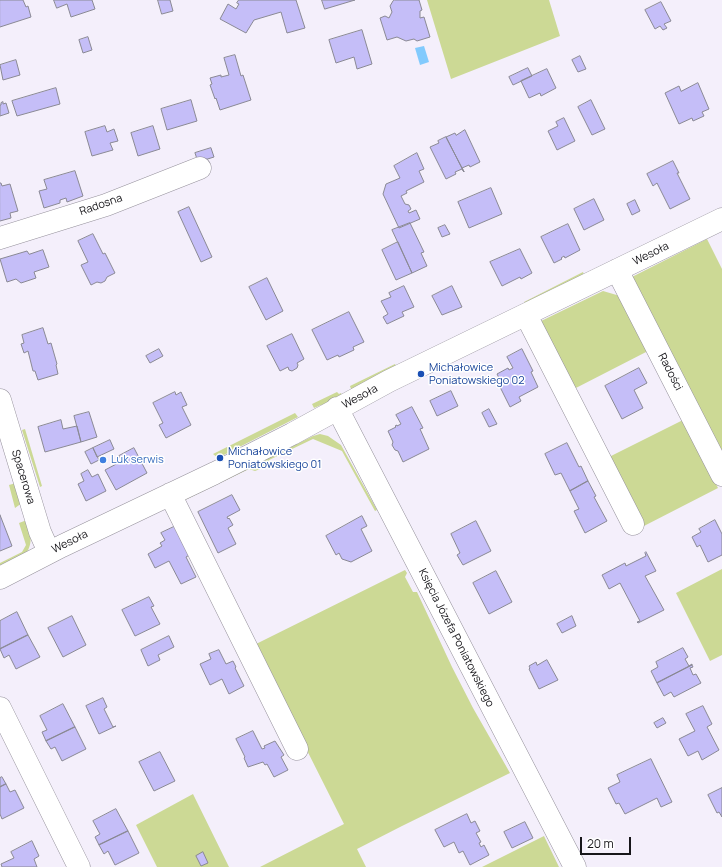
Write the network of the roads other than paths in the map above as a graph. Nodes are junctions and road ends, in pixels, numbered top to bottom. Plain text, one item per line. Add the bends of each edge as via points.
1 (200, 168) dead end
2 (722, 220) edge
3 (0, 238) edge
4 (617, 270) junction
5 (526, 315) junction
6 (0, 400) edge
7 (337, 408) junction
8 (722, 475) edge
9 (170, 494) junction
10 (633, 524) dead end
11 (49, 552) junction
12 (0, 578) edge
13 (0, 708) edge
14 (297, 749) dead end
15 (79, 867) edge
16 (575, 867) edge

1 - 3 street, Radosna via 106,204
2 - 4 street, Wesoła
4 - 5 street, Wesoła
4 - 8 street, Radości
5 - 7 street, Wesoła
5 - 10 street
6 - 11 street, Spacerowa via 40,532
7 - 9 street, Wesoła via 292,434
7 - 16 street, Księcia Józefa Poniatowskiego
9 - 11 street, Wesoła
9 - 14 street
11 - 12 street, Wesoła
13 - 15 street

